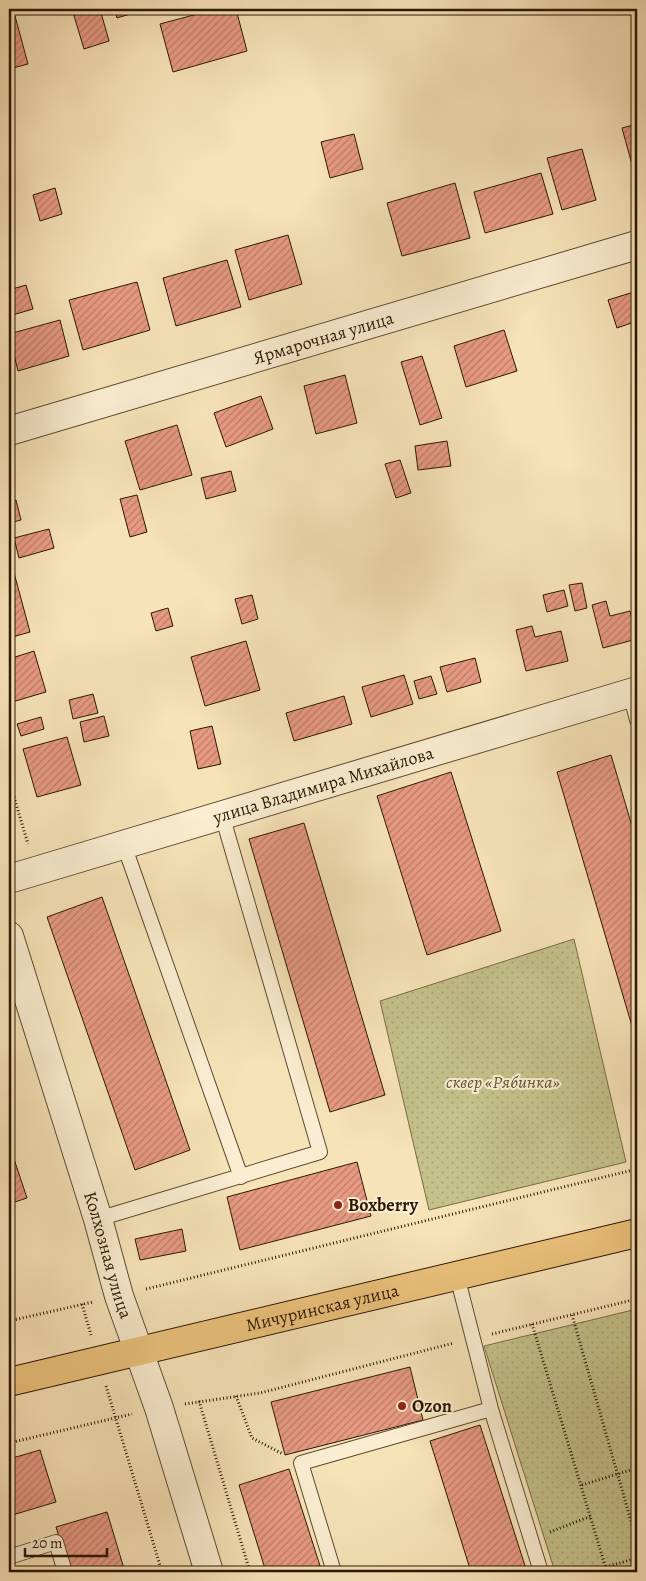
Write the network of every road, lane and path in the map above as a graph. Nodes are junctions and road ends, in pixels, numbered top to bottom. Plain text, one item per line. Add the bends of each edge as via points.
1 (637, 245) edge
2 (9, 431) edge
3 (634, 692) edge
4 (637, 720) edge
5 (9, 780) edge
6 (222, 814) junction
7 (124, 845) junction
8 (36, 871) junction
9 (9, 879) edge
10 (9, 936) edge
11 (637, 1169) edge
12 (241, 1177) junction
13 (98, 1219) junction
14 (637, 1233) edge
15 (457, 1276) junction
16 (119, 1296) junction
17 (637, 1299) edge
18 (82, 1304) junction
19 (572, 1315) junction
20 (9, 1321) edge
21 (532, 1324) junction
22 (473, 1338) junction
23 (139, 1351) junction
24 (99, 1361) junction
25 (9, 1382) edge
26 (236, 1396) junction
27 (199, 1402) junction
28 (159, 1408) junction
29 (490, 1409) junction
30 (116, 1418) junction
31 (9, 1443) edge
32 (301, 1463) junction
33 (637, 1468) edge
34 (617, 1474) junction
35 (582, 1485) junction
36 (591, 1516) junction
37 (531, 1540) junction
38 (637, 1542) edge
39 (9, 1557) edge
40 (637, 1558) edge
41 (606, 1568) junction
42 (65, 1572) edge
43 (162, 1572) edge
44 (209, 1572) edge
45 (250, 1572) edge
46 (334, 1572) edge
47 (540, 1572) edge
48 (607, 1572) edge

1 - 2 street, Ярмарочная улица
3 - 4 lane
3 - 6 street, улица Владимира Михайлова
5 - 8 path
6 - 7 street, улица Владимира Михайлова
6 - 12 lane via 320,1152
7 - 8 street, улица Владимира Михайлова
7 - 12 lane
8 - 9 street, улица Владимира Михайлова
10 - 13 street, Колхозная улица
11 - 16 path
12 - 13 lane
13 - 16 street, Колхозная улица
14 - 15 main road, Мичуринская улица
15 - 22 lane
15 - 23 main road, Мичуринская улица
16 - 18 path
16 - 23 street, Колхозная улица
17 - 19 path
18 - 20 path
18 - 24 path
19 - 21 path
19 - 34 path
21 - 22 path
21 - 35 path
22 - 26 path via 260,1393
22 - 29 lane
23 - 24 main road, Мичуринская улица
23 - 28 street, Колхозная улица
24 - 25 main road, Мичуринская улица
24 - 30 path
26 - 27 path
26 - 32 path via 252,1438
27 - 28 path
27 - 45 path
28 - 30 path
28 - 44 street, Колхозная улица
29 - 32 lane
29 - 37 lane
30 - 31 path
30 - 43 path
32 - 46 lane
33 - 34 path
34 - 35 path
34 - 38 path
35 - 36 path
36 - 37 path
36 - 41 path
37 - 47 lane
39 - 42 lane via 56,1542
40 - 41 path
41 - 48 path

